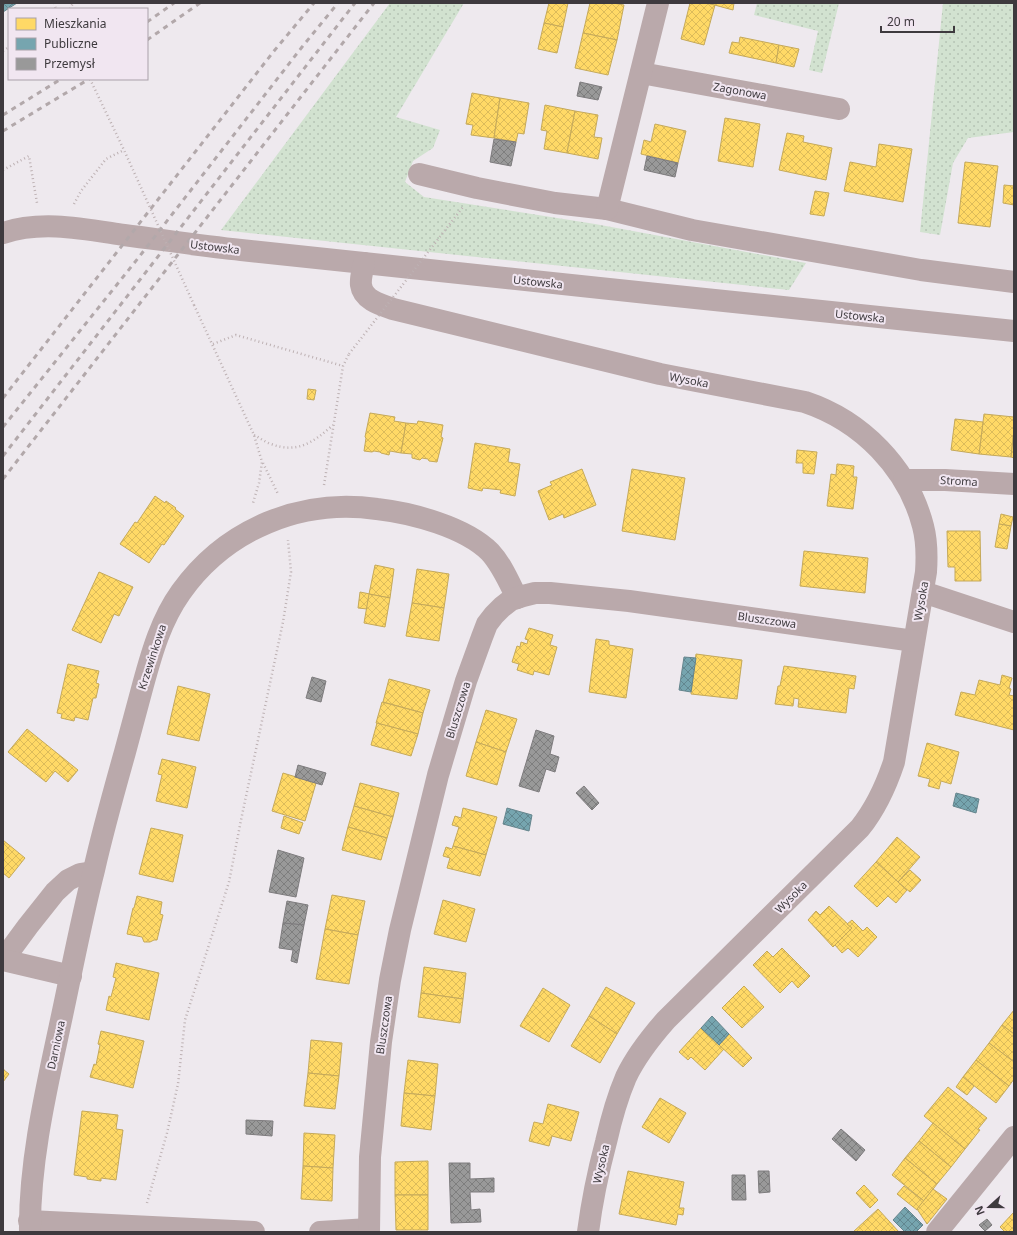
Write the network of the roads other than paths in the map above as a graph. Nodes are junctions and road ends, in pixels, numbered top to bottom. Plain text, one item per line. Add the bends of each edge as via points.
1 (658, 3) edge
2 (641, 73) junction
3 (839, 109) dead end
4 (419, 174) dead end
5 (607, 209) junction
6 (3, 233) edge
7 (364, 263) junction
8 (1014, 282) edge
9 (1014, 331) edge
10 (904, 480) junction
11 (1014, 484) edge
12 (923, 592) junction
13 (517, 598) junction
14 (1014, 622) edge
15 (914, 641) junction
16 (93, 872) junction
17 (3, 960) edge
18 (71, 976) junction
19 (1014, 1137) edge
20 (30, 1226) edge
21 (369, 1231) edge
22 (254, 1232) edge
23 (320, 1232) edge
24 (588, 1232) edge
25 (937, 1232) edge

1 - 2 street
2 - 3 street, Zagonowa
2 - 5 street
4 - 5 street via 555,203
5 - 8 street via 692,230 921,270
6 - 7 street, Ustowska via 21,228 89,230 217,248
7 - 9 street, Ustowska
7 - 10 street, Wysoka via 361,286 365,295 393,309 660,374 805,402 822,408 873,442
10 - 11 street, Stroma
10 - 12 street, Wysoka via 923,527 926,558
12 - 14 street
12 - 15 street, Wysoka
13 - 15 street, Bluszczowa via 535,593 606,598
13 - 16 street, Krzewinkowa via 500,565 480,544 466,535 430,520 397,511 340,506 298,512 253,529 236,539 195,575 166,615 150,660
13 - 21 street, Bluszczowa via 494,615 487,624 466,681 438,775 400,930 381,1042 370,1157
15 - 24 street, Wysoka via 894,762 877,803 869,817 850,838 650,1038 626,1078 611,1121 594,1192
16 - 17 street via 80,874 68,880 55,892
16 - 18 street, Darniowa
17 - 18 street
18 - 20 street, Darniowa via 41,1123 31,1188
19 - 25 street
20 - 22 street, Darniowa
21 - 23 street

